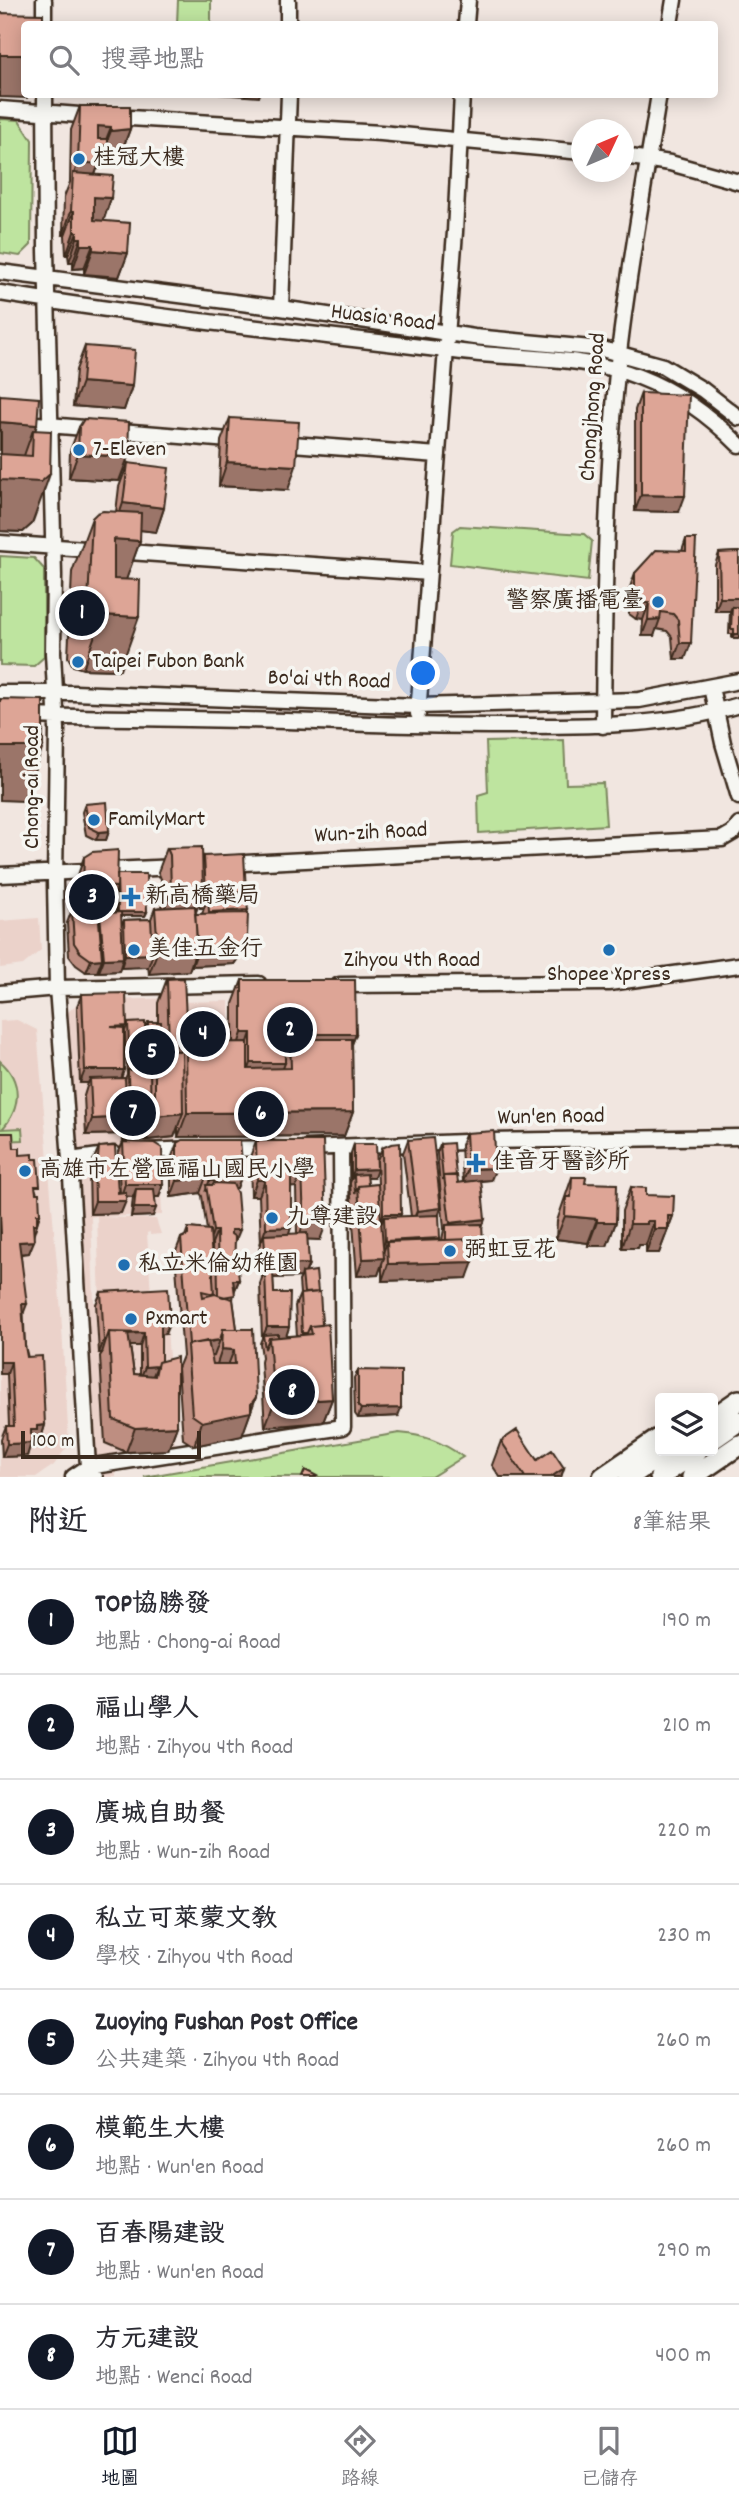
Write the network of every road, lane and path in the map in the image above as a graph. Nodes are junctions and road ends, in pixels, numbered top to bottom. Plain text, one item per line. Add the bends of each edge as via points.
1 (44, 0) edge
2 (288, 0) edge
3 (468, 0) edge
4 (674, 0) edge
5 (44, 21) edge
6 (288, 21) edge
7 (466, 21) edge
8 (670, 21) edge
9 (46, 98) edge
10 (289, 98) edge
11 (462, 98) edge
12 (658, 98) edge
13 (0, 109) edge
14 (46, 114) junction
15 (289, 128) junction
16 (460, 140) junction
17 (571, 151) edge
18 (634, 157) edge
19 (647, 159) junction
20 (739, 183) edge
21 (0, 272) edge
22 (48, 278) junction
23 (0, 293) edge
24 (48, 301) junction
25 (281, 308) junction
26 (448, 333) junction
27 (446, 350) junction
28 (620, 353) junction
29 (618, 370) junction
30 (739, 418) edge
31 (0, 421) edge
32 (51, 427) junction
33 (739, 445) edge
34 (438, 455) junction
35 (0, 544) edge
36 (53, 547) junction
37 (429, 573) junction
38 (739, 681) edge
39 (711, 687) junction
40 (0, 693) edge
41 (56, 694) junction
42 (603, 702) junction
43 (739, 705) edge
44 (418, 706) junction
45 (716, 712) junction
46 (0, 715) edge
47 (57, 717) junction
48 (417, 726) junction
49 (603, 726) junction
50 (739, 797) edge
51 (739, 825) edge
52 (56, 873) junction
53 (0, 875) edge
54 (739, 965) edge
55 (279, 984) edge
56 (318, 985) edge
57 (57, 988) junction
58 (0, 993) edge
59 (739, 1137) edge
60 (341, 1148) junction
61 (70, 1160) junction
62 (739, 1384) edge
63 (718, 1399) edge
64 (739, 1400) edge
65 (718, 1415) edge
66 (739, 1420) edge
67 (718, 1435) edge
68 (655, 1441) edge
69 (739, 1446) edge
70 (689, 1456) edge
71 (670, 1468) edge
72 (91, 1472) edge
73 (73, 1477) edge
74 (603, 1477) edge
75 (629, 1477) edge
76 (692, 1477) edge

1 - 5 street
2 - 6 street
3 - 7 street
4 - 8 street
9 - 14 street, Chong-ai Road
10 - 15 street
11 - 16 street
12 - 19 street, Chongjhong Road
13 - 14 street
14 - 15 street
14 - 22 street, Chong-ai Road
15 - 16 street
15 - 25 street
16 - 17 street
16 - 26 street
18 - 19 street
19 - 20 street
19 - 28 street, Chongjhong Road
21 - 22 street, Huasia Road
22 - 24 street, Chong-ai Road
22 - 25 street, Huasia Road
23 - 24 street, Huasia Road
24 - 27 street, Huasia Road
24 - 32 street, Chong-ai Road
25 - 26 street, Huasia Road
26 - 27 street
26 - 28 street, Huasia Road
27 - 29 street, Huasia Road
27 - 34 street
28 - 29 street, Chongjhong Road
28 - 30 street, Huasia Road via 663,366
29 - 33 street, Huasia Road via 686,399
29 - 42 street, Chongjhong Road
31 - 32 street
32 - 34 street
32 - 36 street, Chong-ai Road
34 - 37 street
35 - 36 street
36 - 37 street
36 - 41 street, Chong-ai Road
37 - 44 street
38 - 39 street, Bo'ai 4th Road
39 - 42 street, Bo'ai 4th Road
39 - 45 street
40 - 41 street, Bo'ai 4th Road
41 - 44 street, Bo'ai 4th Road
41 - 47 street, Chong-ai Road
42 - 44 street, Bo'ai 4th Road
42 - 49 street, Chongjhong Road
43 - 45 street, Bo'ai 4th Road
44 - 48 street
45 - 49 street, Bo'ai 4th Road
45 - 50 street
46 - 47 street, Bo'ai 4th Road
47 - 48 street, Bo'ai 4th Road
47 - 52 street, Chong-ai Road
48 - 49 street, Bo'ai 4th Road
51 - 52 street, Wun-zih Road via 722,839
52 - 53 street, Wun-zih Road
52 - 57 street, Chong-ai Road
54 - 56 street, Zihyou 4th Road via 609,984
55 - 57 street
57 - 58 street
57 - 61 street, Chong-ai Road
59 - 60 street, Wun'en Road
60 - 61 street, Wun'en Road via 163,1149
60 - 72 street via 343,1427
61 - 72 street, Chong-ai Road
62 - 63 main road
64 - 65 main road
66 - 67 main road
68 - 74 main road
69 - 76 main road
70 - 71 main road
71 - 75 main road
72 - 73 street

